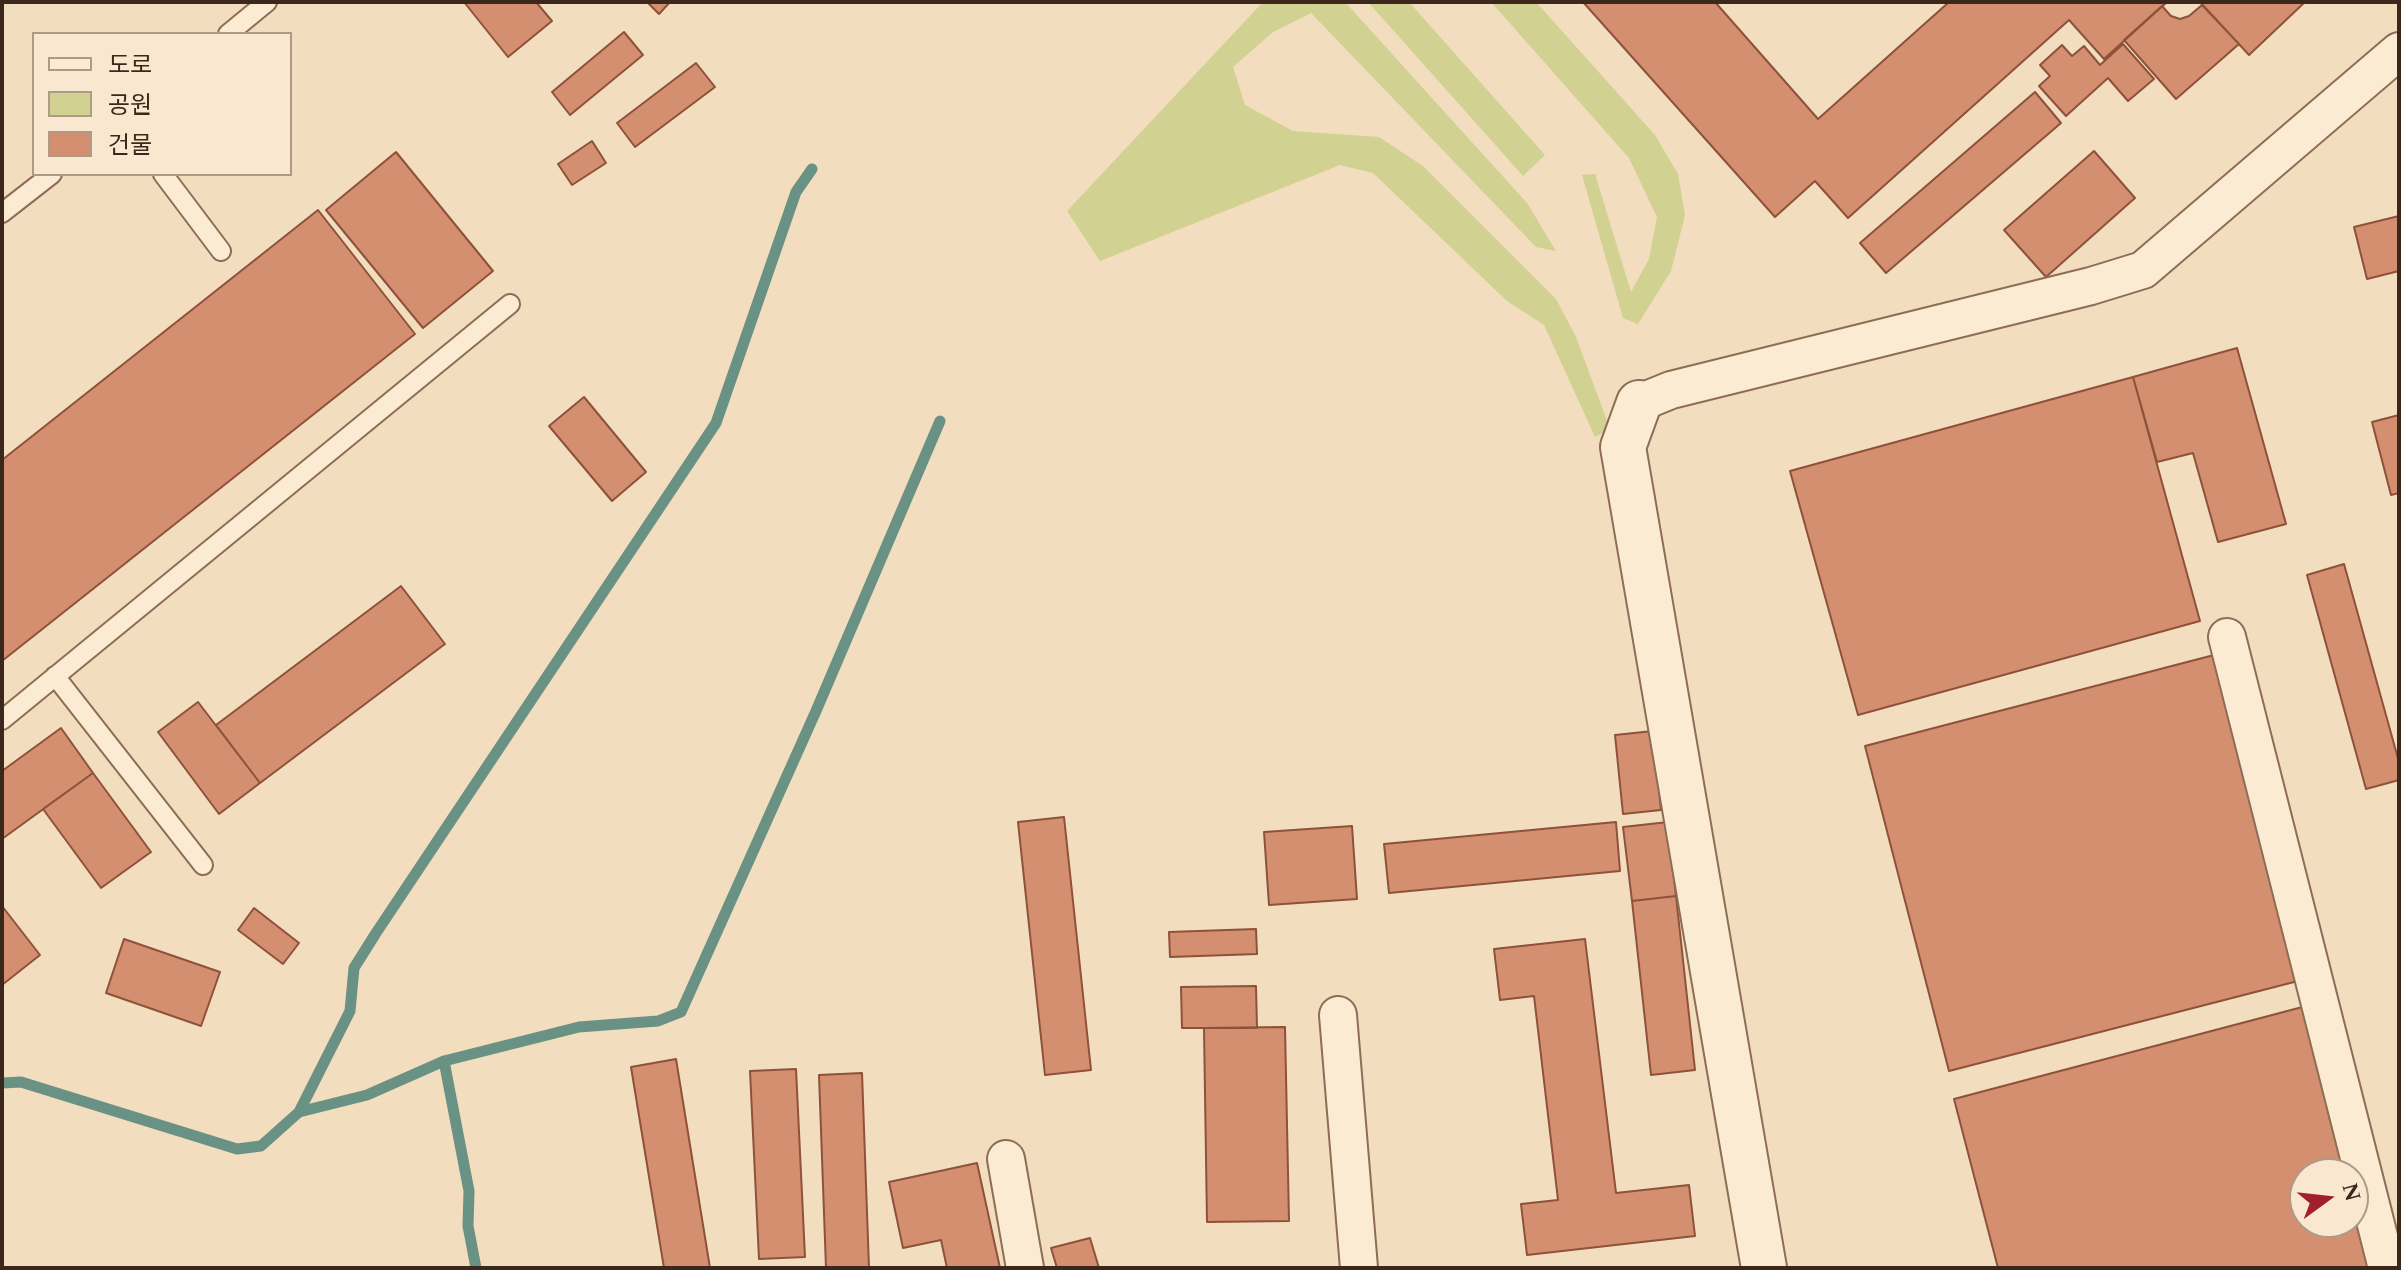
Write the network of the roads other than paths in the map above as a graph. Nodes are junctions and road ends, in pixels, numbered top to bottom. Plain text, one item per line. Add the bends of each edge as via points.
1 (267, 2) edge
2 (230, 32) edge
3 (2399, 51) edge
4 (49, 176) edge
5 (165, 176) edge
6 (2, 213) edge
7 (221, 251) dead end
8 (510, 304) dead end
9 (1639, 403) joint
10 (2227, 637) dead end
11 (55, 676) junction
12 (2, 720) edge
13 (203, 865) dead end
14 (1338, 1015) dead end
15 (1006, 1159) dead end
16 (1025, 1268) edge
17 (1359, 1268) edge
18 (1764, 1268) edge
19 (2387, 1268) edge

1 - 2 lane
3 - 9 street via 2143,270 1671,390
4 - 6 lane
5 - 7 lane
8 - 11 lane
9 - 18 street via 1623,447
10 - 19 street
11 - 12 lane
11 - 13 lane
14 - 17 street
15 - 16 street

